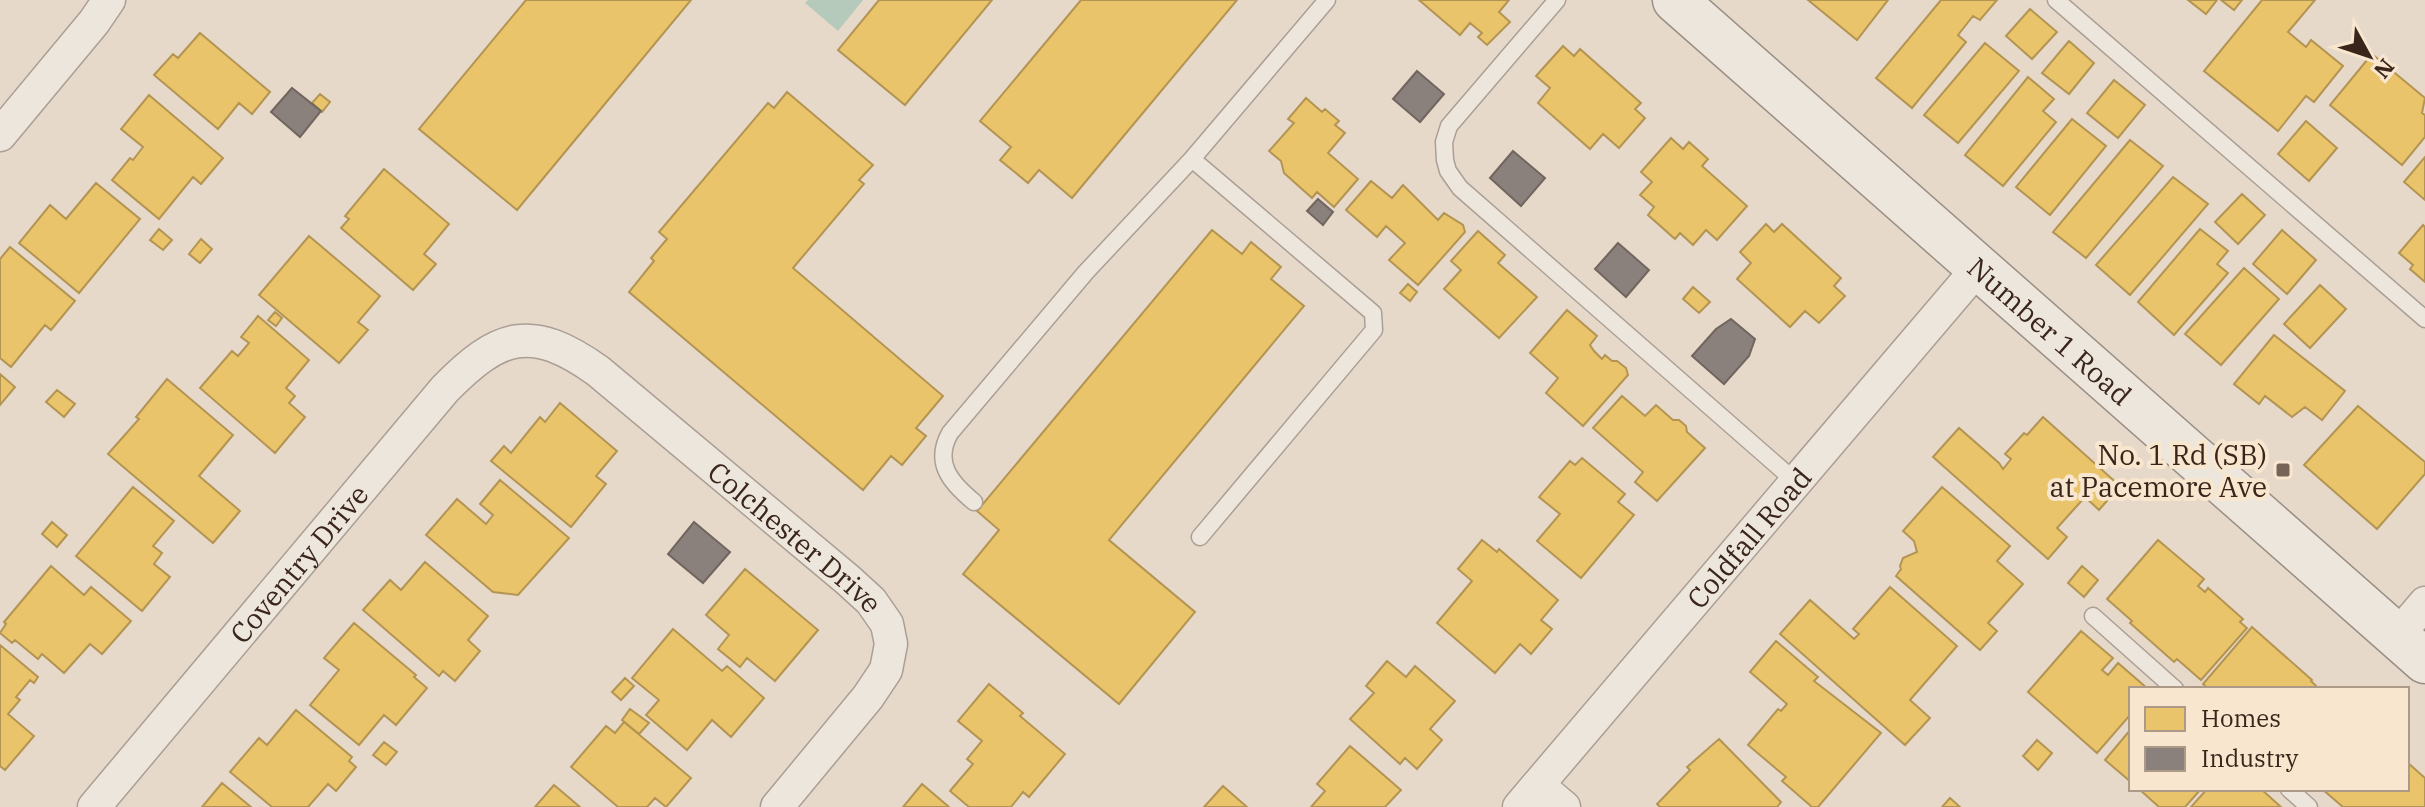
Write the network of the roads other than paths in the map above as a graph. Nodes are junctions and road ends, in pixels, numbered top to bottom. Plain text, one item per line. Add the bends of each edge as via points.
1 (109, 0) edge
2 (1327, 0) edge
3 (1557, 0) edge
4 (1675, 0) edge
5 (2056, 0) edge
6 (0, 135) edge
7 (1192, 159) junction
8 (1978, 268) junction
9 (2425, 319) edge
10 (517, 341) joint
11 (1796, 482) junction
12 (974, 502) dead end
13 (1200, 537) dead end
14 (2425, 603) edge
15 (2093, 616) dead end
16 (2411, 649) edge
17 (2173, 687) edge
18 (2291, 791) edge
19 (1528, 796) edge
20 (94, 807) edge
21 (777, 807) edge
22 (1564, 807) edge
23 (2309, 807) edge

1 - 6 street
2 - 7 lane
3 - 11 lane via 1454,118 1444,142 1448,171 1460,188
4 - 8 main road, Number 1 Road
5 - 9 lane
7 - 12 lane via 1086,272 950,433 942,453 947,476
7 - 13 lane via 1373,313 1374,330
8 - 11 street, Coldfall Road
8 - 16 main road, Number 1 Road
10 - 20 street, Coventry Drive via 482,354 445,389
10 - 21 street, Colchester Drive via 573,353 598,371 848,580 887,624 891,644 886,670
11 - 19 street, Coldfall Road
14 - 16 street
15 - 17 lane
18 - 23 lane
19 - 22 street

